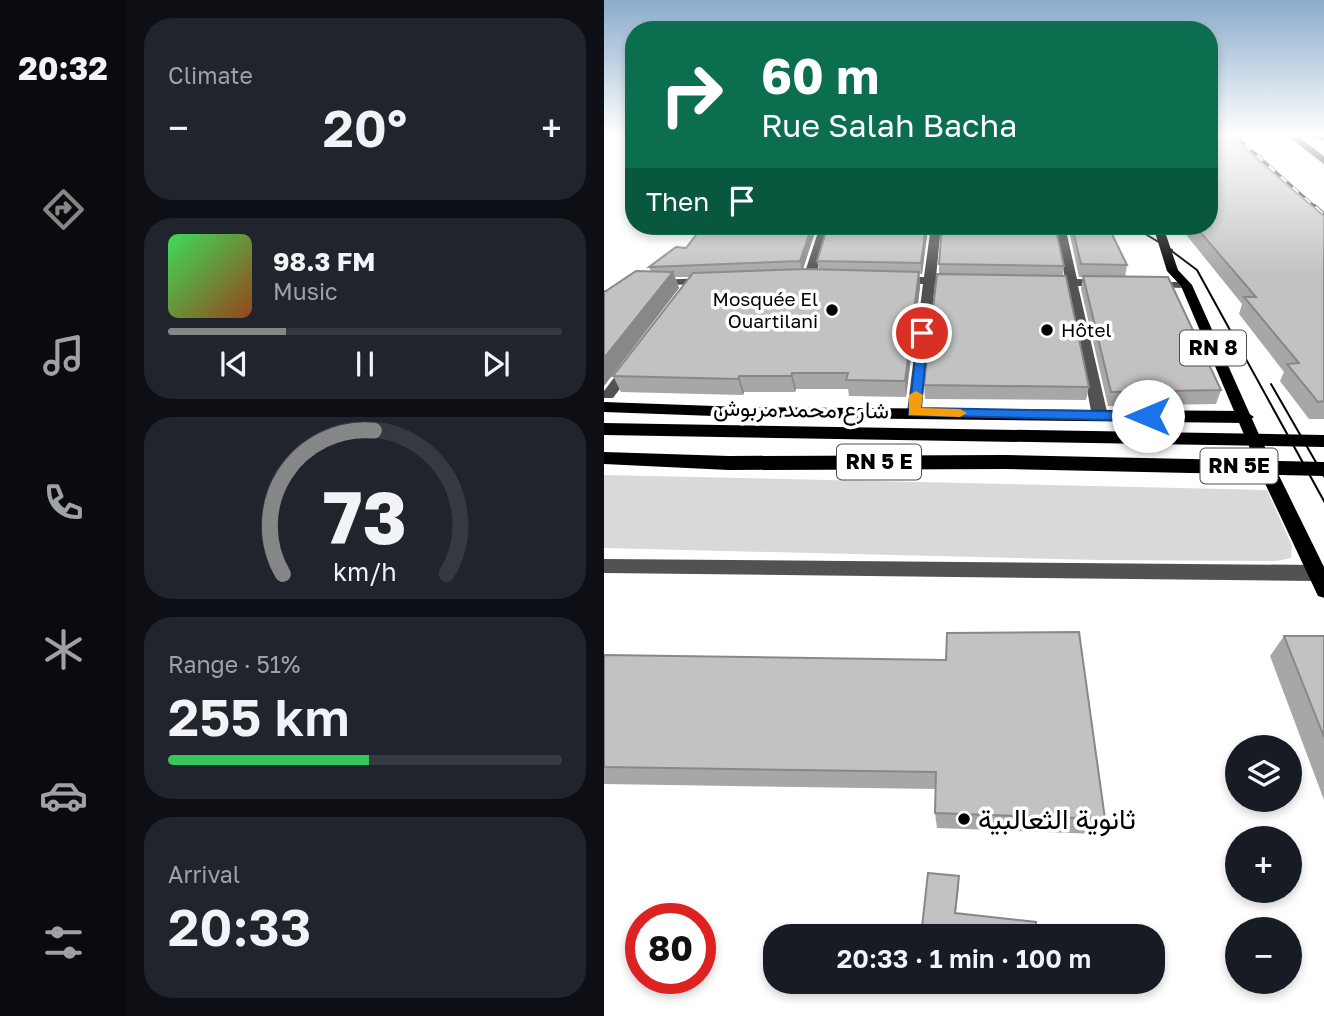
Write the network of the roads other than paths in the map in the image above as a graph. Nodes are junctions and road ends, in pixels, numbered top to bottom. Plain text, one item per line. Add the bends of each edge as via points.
1 (822, 235) edge
2 (935, 235) edge
3 (1062, 235) edge
4 (1161, 235) edge
5 (809, 278) junction
6 (796, 279) edge
7 (822, 279) edge
8 (888, 280) edge
9 (718, 281) edge
10 (927, 281) junction
11 (967, 281) edge
12 (1032, 281) edge
13 (1072, 282) junction
14 (647, 283) edge
15 (1186, 285) junction
16 (639, 354) edge
17 (606, 401) edge
18 (914, 412) junction
19 (1100, 416) junction
20 (1245, 417) junction
21 (604, 429) edge
22 (1324, 441) edge
23 (604, 458) edge
24 (1154, 464) joint
25 (1324, 469) edge
26 (604, 566) edge
27 (1320, 581) edge

1 - 5 street
2 - 10 street
3 - 13 street
4 - 15 main road, RN 8 via 1173,271
5 - 6 street
5 - 7 street
8 - 10 street
9 - 14 street via 688,287
10 - 11 street
10 - 18 street
12 - 13 street
13 - 15 street
13 - 19 street
15 - 20 main road, RN 8
16 - 17 street
17 - 18 highway, RN 5E via 742,412
18 - 19 highway, RN 5E
19 - 20 highway, RN 5E
20 - 27 main road, RN 8 via 1266,473
21 - 22 highway, شارع محمد مربوش / RN 5 E
23 - 24 highway, RN 5 E via 729,463
24 - 25 highway, RN 5E
26 - 27 street

